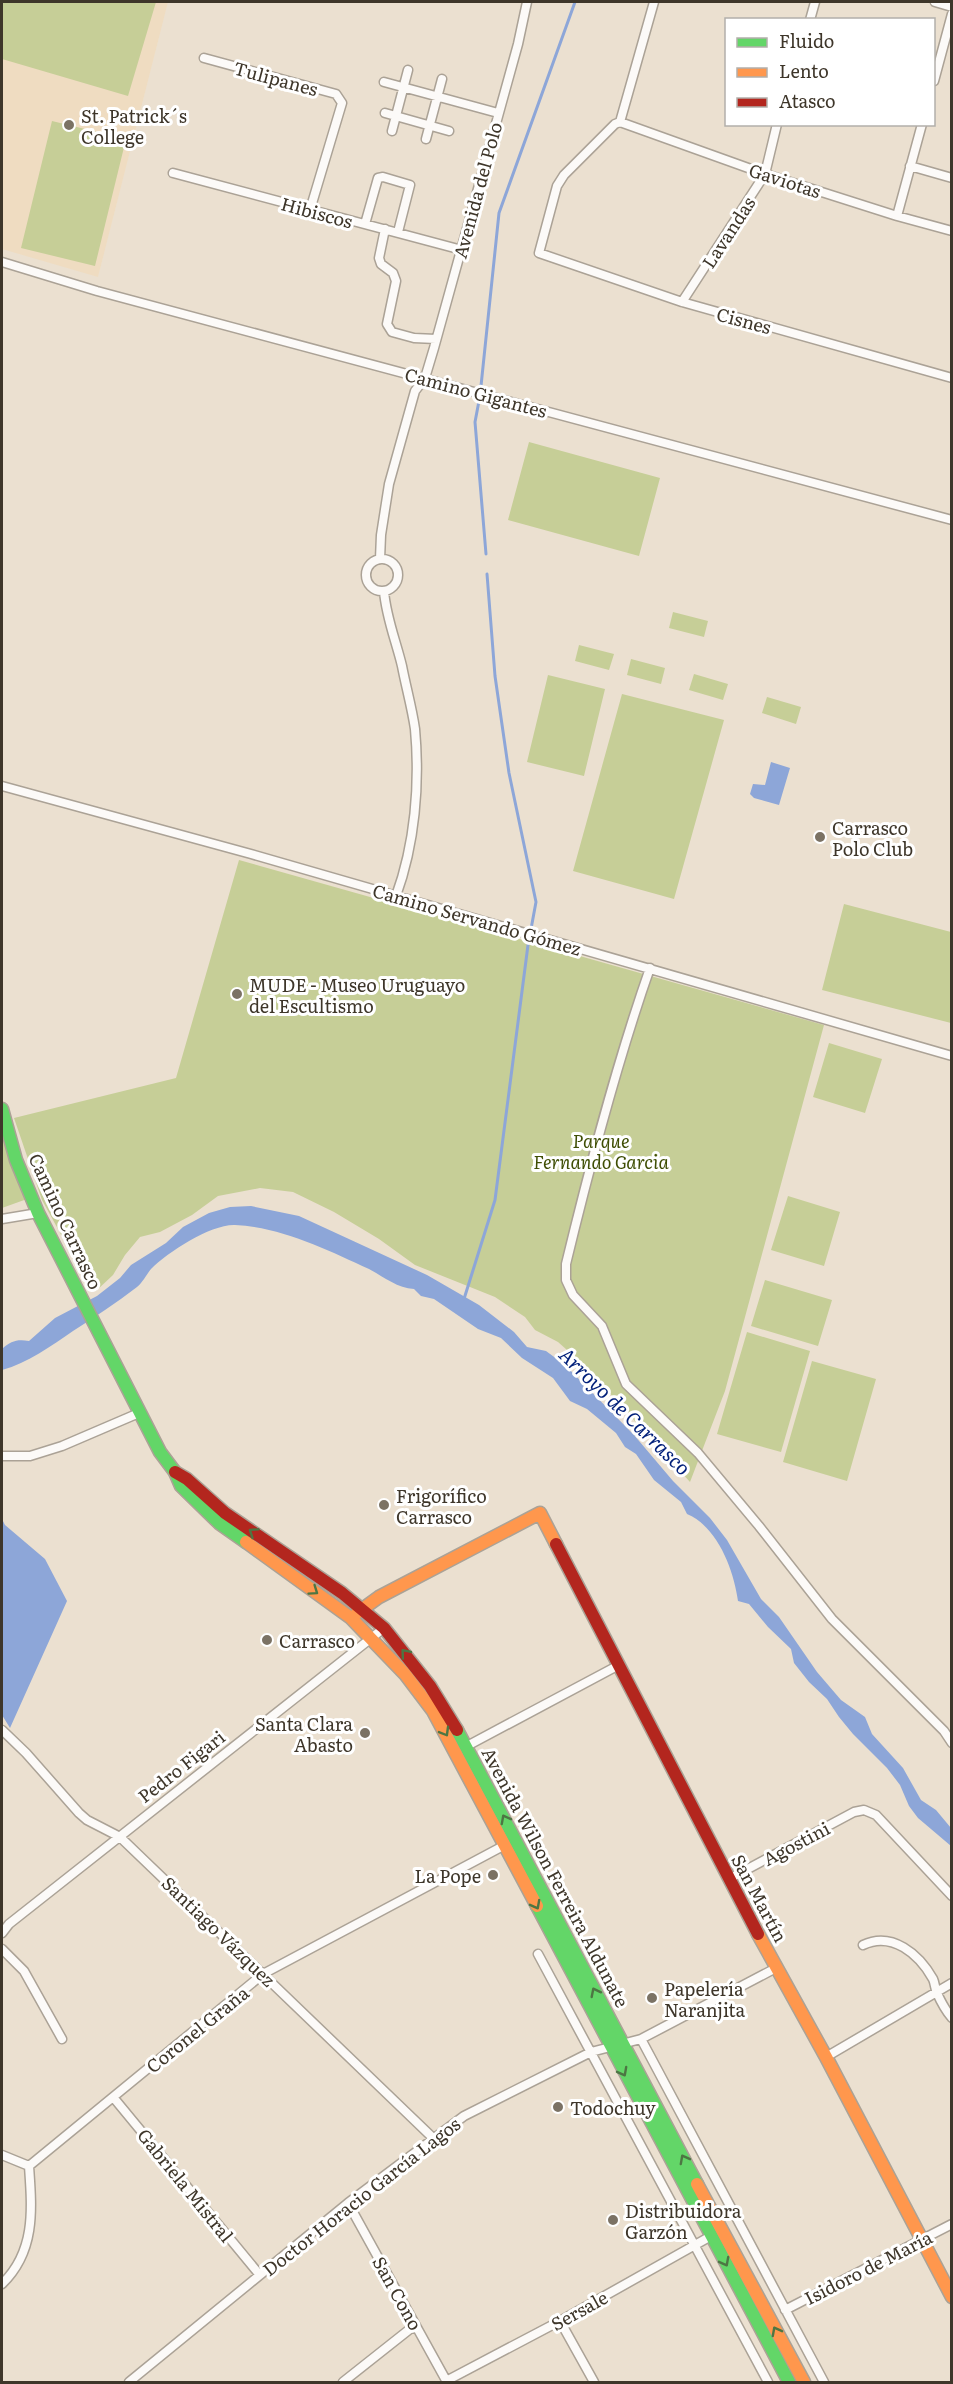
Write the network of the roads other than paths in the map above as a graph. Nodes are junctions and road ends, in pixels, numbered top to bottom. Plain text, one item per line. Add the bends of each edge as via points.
1 (527, 2) edge
2 (654, 2) edge
3 (815, 2) edge
4 (935, 2) edge
5 (951, 7) edge
6 (951, 14) edge
7 (811, 18) edge
8 (204, 58) dead end
9 (408, 70) dead end
10 (935, 74) edge
11 (442, 79) dead end
12 (384, 82) dead end
13 (403, 87) junction
14 (437, 97) junction
15 (385, 113) dead end
16 (498, 114) junction
17 (396, 116) junction
18 (620, 122) junction
19 (430, 125) junction
20 (777, 126) edge
21 (921, 126) edge
22 (392, 131) dead end
23 (449, 131) dead end
24 (426, 139) dead end
25 (910, 166) junction
26 (173, 173) dead end
27 (765, 174) junction
28 (951, 178) edge
29 (310, 210) junction
30 (897, 216) junction
31 (365, 224) junction
32 (385, 229) junction
33 (951, 231) edge
34 (398, 232) junction
35 (462, 250) junction
36 (2, 262) edge
37 (682, 302) junction
38 (436, 339) junction
39 (425, 378) junction
40 (951, 378) edge
41 (951, 520) edge
42 (380, 559) junction
43 (384, 591) junction
44 (2, 786) edge
45 (396, 896) junction
46 (650, 968) junction
47 (951, 1056) edge
48 (2, 1109) edge
49 (38, 1213) junction
50 (2, 1219) edge
51 (105, 1346) joint
52 (139, 1413) junction
53 (2, 1456) edge
54 (176, 1472) junction
55 (362, 1609) junction
56 (351, 1618) junction
57 (384, 1628) junction
58 (373, 1638) junction
59 (619, 1665) junction
60 (2, 1730) edge
61 (951, 1743) edge
62 (467, 1746) junction
63 (120, 1837) junction
64 (505, 1845) junction
65 (729, 1879) junction
66 (951, 1896) edge
67 (2, 1933) edge
68 (863, 1945) dead end
69 (2, 1949) edge
70 (538, 1954) dead end
71 (776, 1968) junction
72 (263, 1974) junction
73 (951, 1983) edge
74 (936, 1991) junction
75 (951, 2018) edge
76 (62, 2039) dead end
77 (640, 2039) junction
78 (616, 2046) junction
79 (591, 2052) junction
80 (826, 2057) junction
81 (113, 2097) junction
82 (434, 2138) junction
83 (2, 2156) edge
84 (29, 2166) junction
85 (348, 2203) junction
86 (951, 2224) edge
87 (711, 2236) junction
88 (922, 2240) junction
89 (695, 2245) junction
90 (259, 2274) junction
91 (2, 2284) edge
92 (951, 2297) edge
93 (785, 2310) junction
94 (560, 2321) junction
95 (415, 2325) junction
96 (129, 2382) edge
97 (343, 2382) edge
98 (447, 2382) edge
99 (594, 2382) edge
100 (768, 2382) edge
101 (789, 2382) edge
102 (804, 2382) edge
103 (824, 2382) edge

1 - 16 street, Avenida del Polo
2 - 18 street
3 - 7 street
4 - 5 street
6 - 10 street
8 - 29 street, Tulipanes via 336,94 340,99
9 - 13 street
11 - 14 street
12 - 13 street
13 - 14 street
13 - 17 street
14 - 16 street
14 - 19 street
15 - 17 street
16 - 35 street, Avenida del Polo
17 - 19 street
17 - 22 street
18 - 27 street, Gaviotas
18 - 37 street, Cisnes via 557,186 539,253
19 - 23 street
19 - 24 street
20 - 27 street, Lavandas
21 - 25 street
25 - 28 street
25 - 30 street
26 - 29 street, Hibiscos
27 - 30 street, Gaviotas
27 - 37 street, Lavandas
29 - 31 street, Hibiscos
30 - 33 street, Gaviotas
31 - 32 street, Hibiscos
31 - 34 street via 378,178 383,177 410,185
32 - 34 street, Hibiscos
32 - 38 street via 379,258 396,281 387,324 392,332
34 - 35 street, Hibiscos
35 - 38 street, Avenida del Polo
36 - 39 street, Camino Gigantes
37 - 40 street, Cisnes
38 - 39 street, Avenida del Polo
39 - 41 street, Camino Gigantes
39 - 42 street, Avenida del Polo via 415,391 389,484
42 - 43 street via 371,563 366,577 374,589
42 - 43 street via 394,564 398,573 393,587
43 - 45 street via 414,727 417,764 414,821
44 - 45 street, Camino Servando Gómez
45 - 46 street, Camino Servando Gómez
46 - 47 street, Camino Servando Gómez
46 - 61 street via 626,1034 566,1264 566,1280 573,1295 602,1326 626,1384 698,1453 832,1619 944,1731
48 - 49 main road, Camino Carrasco via 16,1160
49 - 50 street
49 - 51 main road, Camino Carrasco
51 - 52 main road, Avenida Wilson Ferreira Aldunate
52 - 53 street via 62,1446 30,1456
52 - 54 main road, Avenida Wilson Ferreira Aldunate
55 -> 54 main road, Avenida Wilson Ferreira Aldunate via 225,1513
54 -> 56 main road, Avenida Wilson Ferreira Aldunate via 181,1486 219,1524
55 - 56 main road
55 - 57 main road, Avenida Wilson Ferreira Aldunate
55 - 59 main road, San Martín via 540,1513
56 - 58 main road, Avenida Wilson Ferreira Aldunate
57 - 58 street, Pedro Figari
62 -> 57 main road, Avenida Wilson Ferreira Aldunate via 430,1686
58 - 63 street, Pedro Figari
58 -> 64 main road, Avenida Wilson Ferreira Aldunate via 427,1702
59 - 62 street
59 - 65 main road, San Martín
60 - 63 street, Santiago Vázquez via 79,1813
78 -> 62 main road, Avenida Wilson Ferreira Aldunate
63 - 67 street, Pedro Figari
63 - 72 street, Santiago Vázquez
64 - 72 street, Coronel Graña
64 -> 78 main road, Avenida Wilson Ferreira Aldunate
65 - 66 street, Agostini via 864,1810 876,1815
65 - 71 main road, San Martín
68 - 74 street via 874,1940 903,1946 933,1980
69 - 76 street via 24,1971
70 - 79 street
71 - 77 street, Doctor Horacio García Lagos
71 - 80 main road, San Martín
72 - 81 street, Coronel Graña
72 - 82 street, Santiago Vázquez
73 - 74 street
74 - 75 street
74 - 80 street
77 - 78 street, Doctor Horacio García Lagos
77 - 93 street
78 - 79 street, Doctor Horacio García Lagos
78 -> 87 main road, Avenida Wilson Ferreira Aldunate
102 -> 78 main road, Avenida Wilson Ferreira Aldunate
79 - 82 street, Doctor Horacio García Lagos via 464,2116
79 - 89 street
80 - 88 main road, San Martín
81 - 84 street, Coronel Graña
81 - 90 street, Gabriela Mistral
82 - 85 street, Doctor Horacio García Lagos
83 - 84 street
84 - 91 street via 29,2239 20,2260
85 - 90 street, Doctor Horacio García Lagos
85 - 95 street, San Cono
86 - 88 street, Isidoro de María
87 - 89 street, Sersale
87 -> 101 main road, Avenida Wilson Ferreira Aldunate
88 - 92 main road, San Martín
88 - 93 street, Isidoro de María
89 - 94 street, Sersale
89 - 100 street
90 - 96 street, Doctor Horacio García Lagos
93 - 103 street
94 - 98 street, Sersale
94 - 99 street
95 - 97 street
95 - 98 street, San Cono

